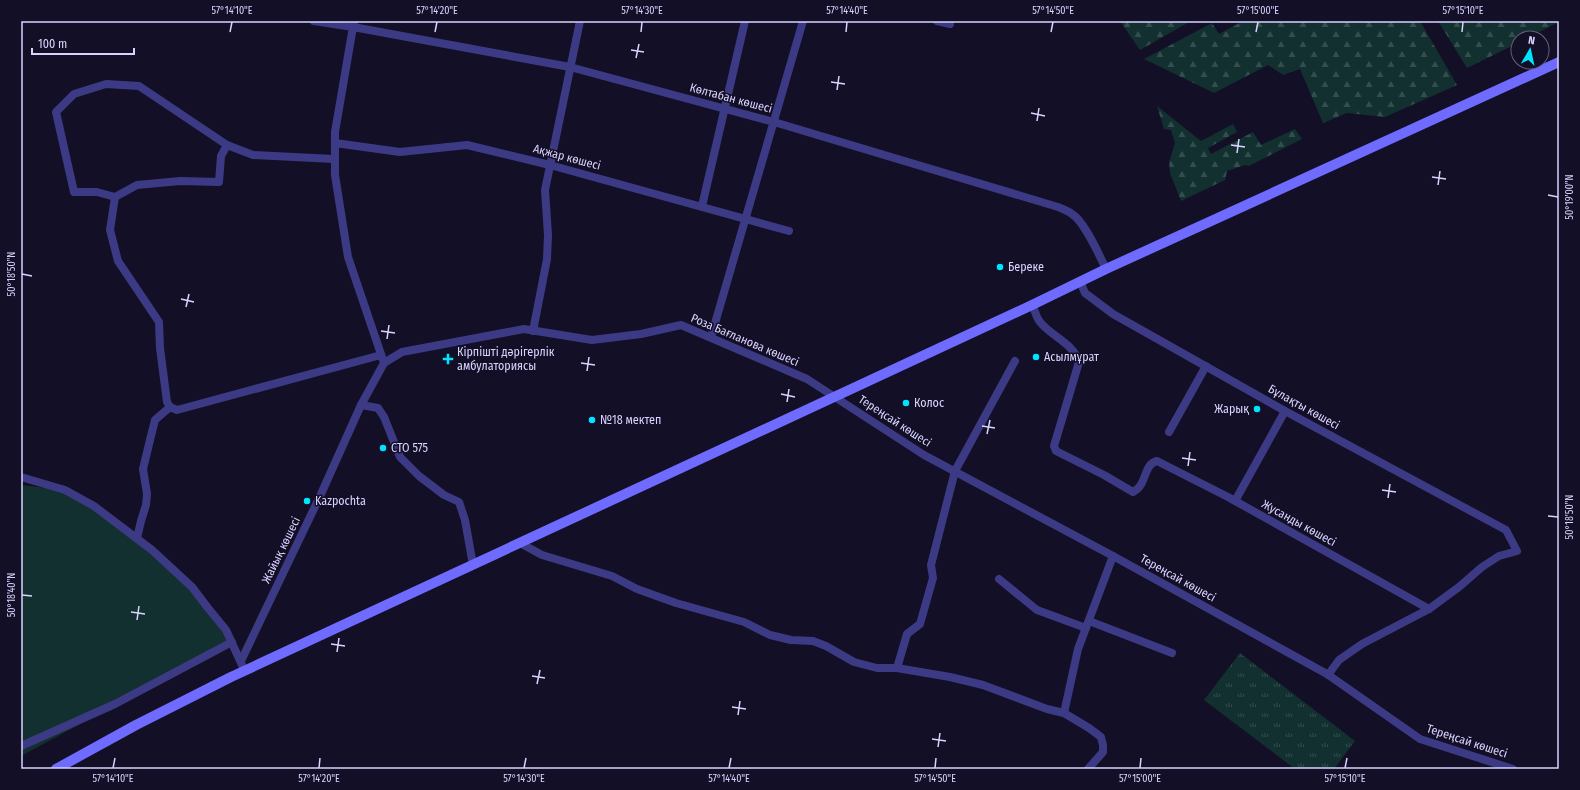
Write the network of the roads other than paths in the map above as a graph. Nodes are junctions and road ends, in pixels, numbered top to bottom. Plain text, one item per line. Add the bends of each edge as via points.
1 (314, 21) edge
2 (580, 21) edge
3 (745, 21) edge
4 (803, 21) edge
5 (937, 21) edge
6 (353, 24) edge
7 (950, 24) dead end
8 (1559, 62) edge
9 (570, 67) junction
10 (724, 109) junction
11 (774, 122) junction
12 (335, 143) junction
13 (227, 145) junction
14 (334, 159) junction
15 (550, 165) junction
16 (115, 197) junction
17 (702, 206) junction
18 (746, 218) junction
19 (789, 231) dead end
20 (1106, 268) junction
21 (1080, 281) junction
22 (1032, 305) junction
23 (533, 331) junction
24 (711, 337) junction
25 (381, 355) junction
26 (1015, 361) dead end
27 (384, 363) junction
28 (1206, 366) junction
29 (835, 396) junction
30 (362, 405) junction
31 (170, 407) junction
32 (1285, 411) junction
33 (1169, 432) dead end
34 (955, 471) junction
35 (21, 477) edge
36 (1235, 501) junction
37 (137, 538) junction
38 (520, 543) junction
39 (1113, 556) junction
40 (473, 565) junction
41 (999, 579) dead end
42 (1429, 609) junction
43 (1087, 625) junction
44 (232, 642) junction
45 (1172, 653) dead end
46 (241, 661) junction
47 (898, 668) junction
48 (243, 671) junction
49 (1328, 675) junction
50 (1064, 713) junction
51 (21, 746) edge
52 (56, 769) edge
53 (1088, 769) edge
54 (1512, 769) edge

1 - 6 street, Көлтабан көшесі
2 - 9 street
3 - 10 street
4 - 11 street
5 - 7 street
6 - 9 street, Көлтабан көшесі
6 - 12 street
8 - 20 main road
9 - 10 street, Көлтабан көшесі
9 - 15 street
10 - 11 street, Көлтабан көшесі
10 - 17 street
11 - 18 street
11 - 20 street, Көлтабан көшесі via 1058,207 1074,214
12 - 14 street
12 - 15 street, Ақжар көшесі via 400,152 466,145
13 - 14 street via 253,155
13 - 16 street via 221,156 219,182 180,180 137,185
13 - 16 street via 140,86 106,84 74,94 56,112 74,192 97,192
14 - 25 street via 348,257
15 - 17 street, Ақжар көшесі
15 - 23 street via 545,190 548,236 546,259
16 - 31 street via 110,230 113,242 118,261 159,322 160,348 167,402
17 - 18 street, Ақжар көшесі
18 - 19 street, Ақжар көшесі
18 - 24 street
20 - 21 main road
21 - 22 main road
21 - 28 street, Бұлақты көшесі via 1085,293 1113,314
22 - 29 main road
22 - 36 street, Жусанды көшесі via 1039,321 1077,354 1079,362 1054,448 1056,451 1133,492 1140,488 1150,465 1157,461
23 - 24 street, Роза Бағланова көшесі via 592,340 641,334 681,325
23 - 27 street, Роза Бағланова көшесі via 524,329 402,352
24 - 29 street, Роза Бағланова көшесі via 807,379
25 - 27 street
25 - 31 street via 176,410
26 - 34 street
27 - 30 street, Жайық көшесі
28 - 32 street, Бұлақты көшесі
28 - 33 street
29 - 34 street, Тереңсай көшесі via 924,454
29 - 38 main road
30 - 40 street via 378,408 400,456 419,476 444,495 459,502
30 - 46 street, Жайық көшесі
31 - 37 street via 155,420 143,469 147,494
32 - 36 street
32 - 42 street, Бұлақты көшесі via 1506,530 1517,551 1499,556 1482,567
34 - 39 street, Тереңсай көшесі
34 - 47 street via 931,565 934,578 920,624 907,634
35 - 37 street via 65,490 94,506
36 - 42 street, Жусанды көшесі
37 - 44 street via 192,588 226,630
38 - 40 main road
38 - 47 street via 542,555 612,576 637,590 744,622 770,635 812,641 854,662 877,668
39 - 43 street
39 - 49 street, Тереңсай көшесі
40 - 48 main road
41 - 43 street via 1037,610
42 - 49 street via 1362,644 1339,660
43 - 45 street
43 - 50 street via 1078,649
44 - 46 street
44 - 51 street via 115,704
46 - 48 street
47 - 50 street via 983,685
48 - 52 main road
49 - 54 street, Тереңсай көшесі via 1420,739
50 - 53 street via 1101,737 1103,752

